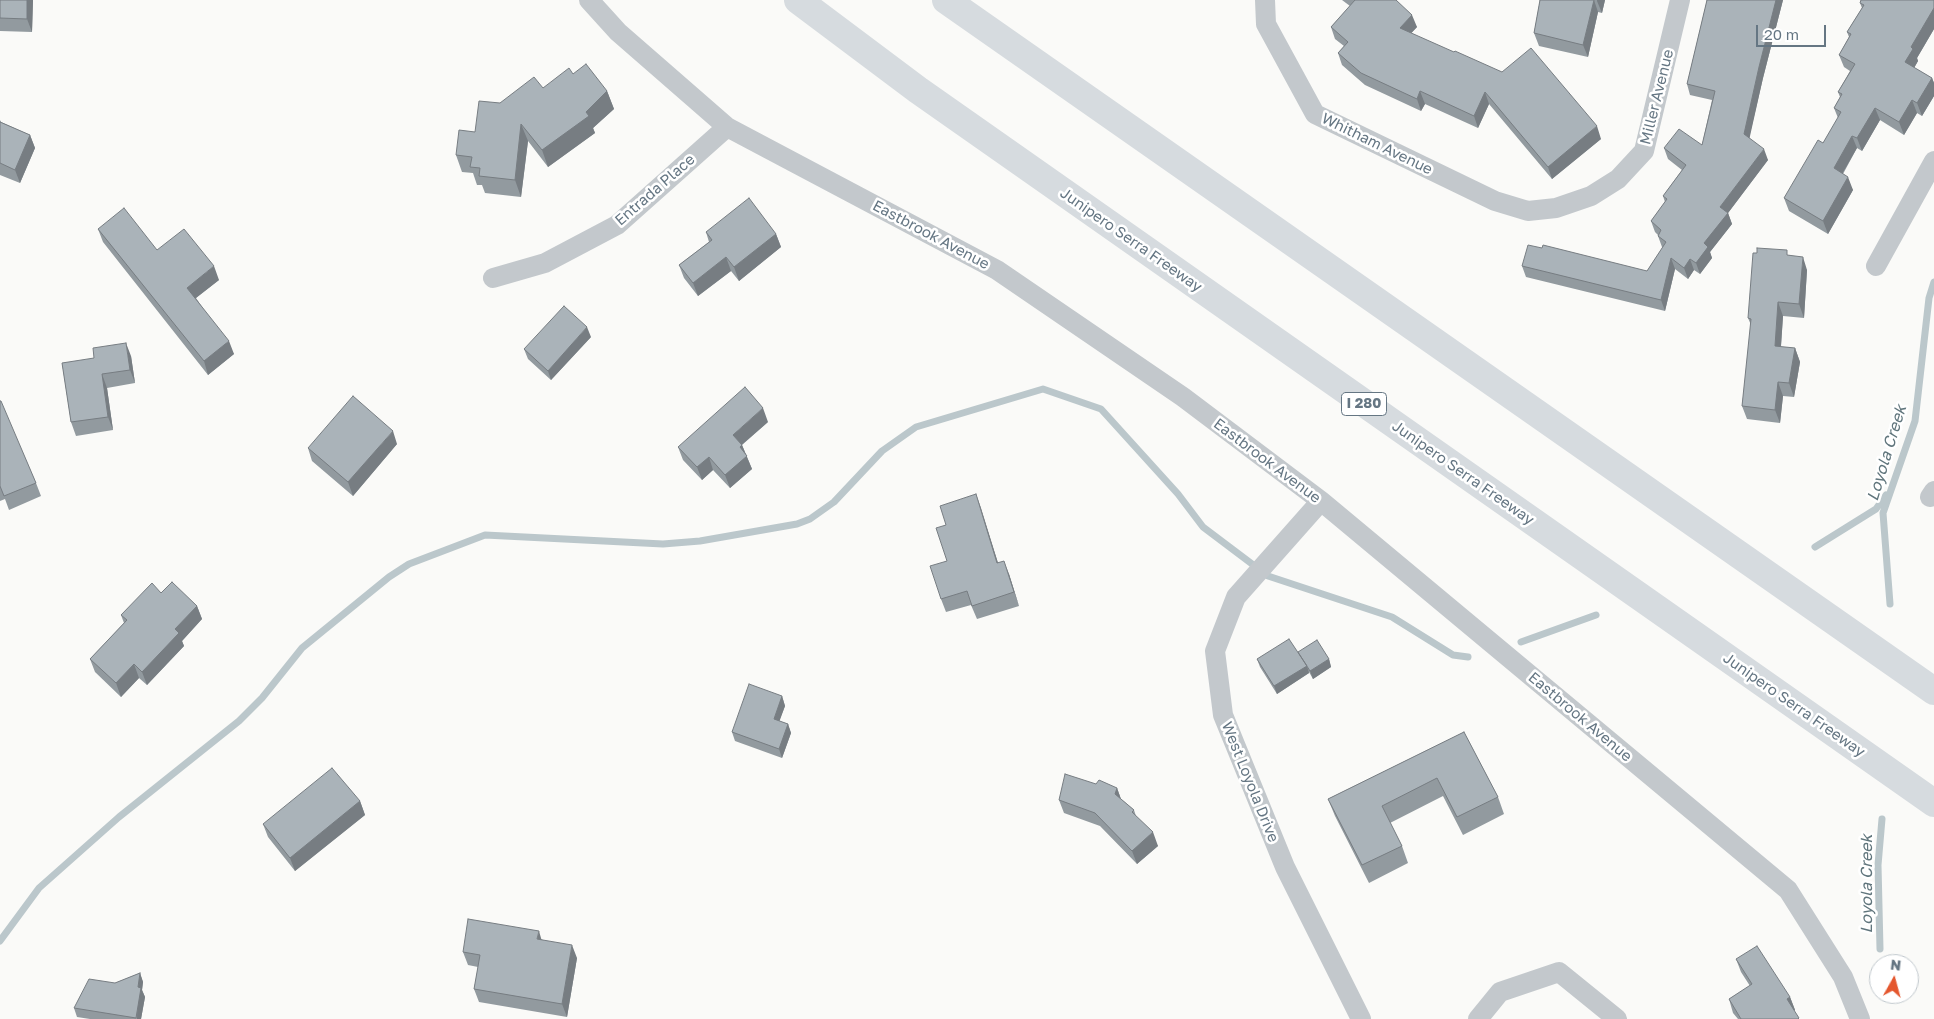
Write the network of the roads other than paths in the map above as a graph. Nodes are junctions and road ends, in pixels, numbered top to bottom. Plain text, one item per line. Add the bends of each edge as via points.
1 (589, 0) edge
2 (798, 0) edge
3 (946, 0) edge
4 (1265, 0) edge
5 (1680, 0) edge
6 (727, 127) junction
7 (1934, 161) edge
8 (1528, 211) joint
9 (1876, 266) dead end
10 (493, 278) dead end
11 (1321, 501) junction
12 (1934, 691) edge
13 (1934, 803) edge
14 (1361, 1019) edge
15 (1478, 1019) edge
16 (1617, 1019) edge
17 (1860, 1019) edge

1 - 6 street, Eastbrook Avenue via 618,32
2 - 13 highway, Junipero Serra Freeway / I 280 via 918,90
3 - 12 highway
4 - 8 street, Whitham Avenue via 1266,24 1315,114 1496,201
5 - 8 street, Miller Avenue via 1644,151 1618,179 1591,196 1556,208
6 - 10 street, Entrada Place via 617,225 545,263
6 - 11 street, Eastbrook Avenue via 997,270 1183,397
7 - 9 street
11 - 14 street, West Loyola Drive via 1236,597 1215,652 1223,715 1285,867
11 - 17 street, Eastbrook Avenue via 1788,890 1843,978
15 - 16 street via 1500,992 1559,972

